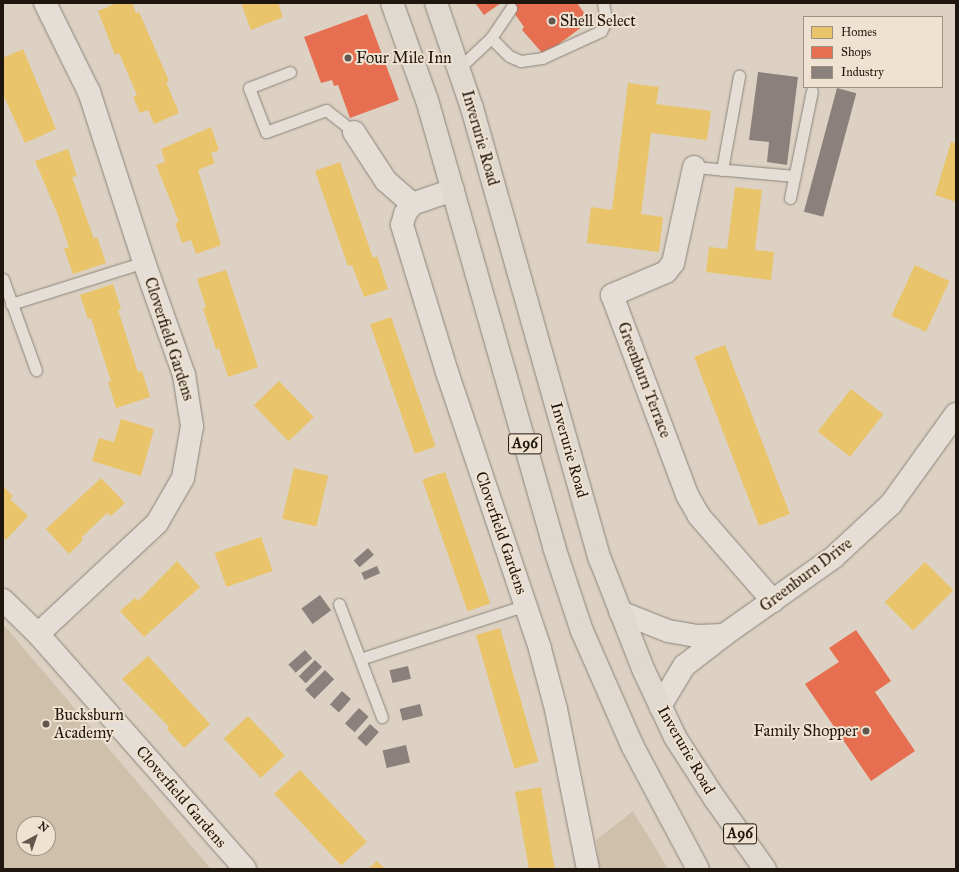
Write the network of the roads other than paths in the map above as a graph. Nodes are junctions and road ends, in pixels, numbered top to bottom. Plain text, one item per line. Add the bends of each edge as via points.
1 (45, 3) edge
2 (392, 3) edge
3 (436, 3) edge
4 (603, 3) edge
5 (510, 8) dead end
6 (490, 38) junction
7 (459, 68) junction
8 (290, 72) dead end
9 (739, 76) dead end
10 (812, 91) dead end
11 (354, 132) joint
12 (694, 167) joint
13 (722, 170) junction
14 (795, 176) junction
15 (453, 190) junction
16 (790, 198) dead end
17 (412, 204) junction
18 (144, 262) junction
19 (3, 279) edge
20 (11, 304) junction
21 (36, 370) dead end
22 (956, 414) edge
23 (3, 600) edge
24 (773, 601) junction
25 (339, 604) dead end
26 (526, 605) junction
27 (620, 612) junction
28 (38, 634) junction
29 (724, 635) junction
30 (360, 659) junction
31 (660, 706) junction
32 (382, 717) dead end
33 (244, 869) edge
34 (588, 869) edge
35 (698, 869) edge
36 (765, 869) edge

1 - 18 street, Cloverfield Gardens via 89,92
2 - 15 main road, A96 via 427,100
3 - 7 main road, Inverurie Road / A96
4 - 6 lane via 605,27 590,37 532,60 521,61 500,48
5 - 6 lane
6 - 7 lane
7 - 27 main road, Inverurie Road / A96 via 600,559
8 - 11 lane via 249,88 266,132 326,110
9 - 13 lane
10 - 14 lane
11 - 17 street via 386,181
12 - 13 lane
12 - 24 street, Greenburn Terrace via 673,263 666,272 612,294 687,495 699,516
13 - 14 lane
14 - 16 lane
15 - 17 street
15 - 35 main road, A96 via 554,547 582,631 633,748 659,801
17 - 26 street, Cloverfield Gardens via 405,214 402,225 446,372
18 - 20 lane
18 - 28 street, Cloverfield Gardens via 188,389 192,426 183,478 157,523
19 - 20 lane
20 - 21 lane
22 - 24 street, Greenburn Drive via 891,504 834,558
23 - 28 street, Cloverfield Gardens
24 - 29 street, Greenburn Drive
25 - 30 lane
26 - 30 lane
26 - 34 street, Cloverfield Gardens via 556,709
27 - 29 street via 668,632 695,636
27 - 31 main road, Inverurie Road / A96
28 - 33 street, Cloverfield Gardens
29 - 31 street, Greenburn Drive via 684,666
30 - 32 lane
31 - 36 main road, Inverurie Road / A96 via 675,737

